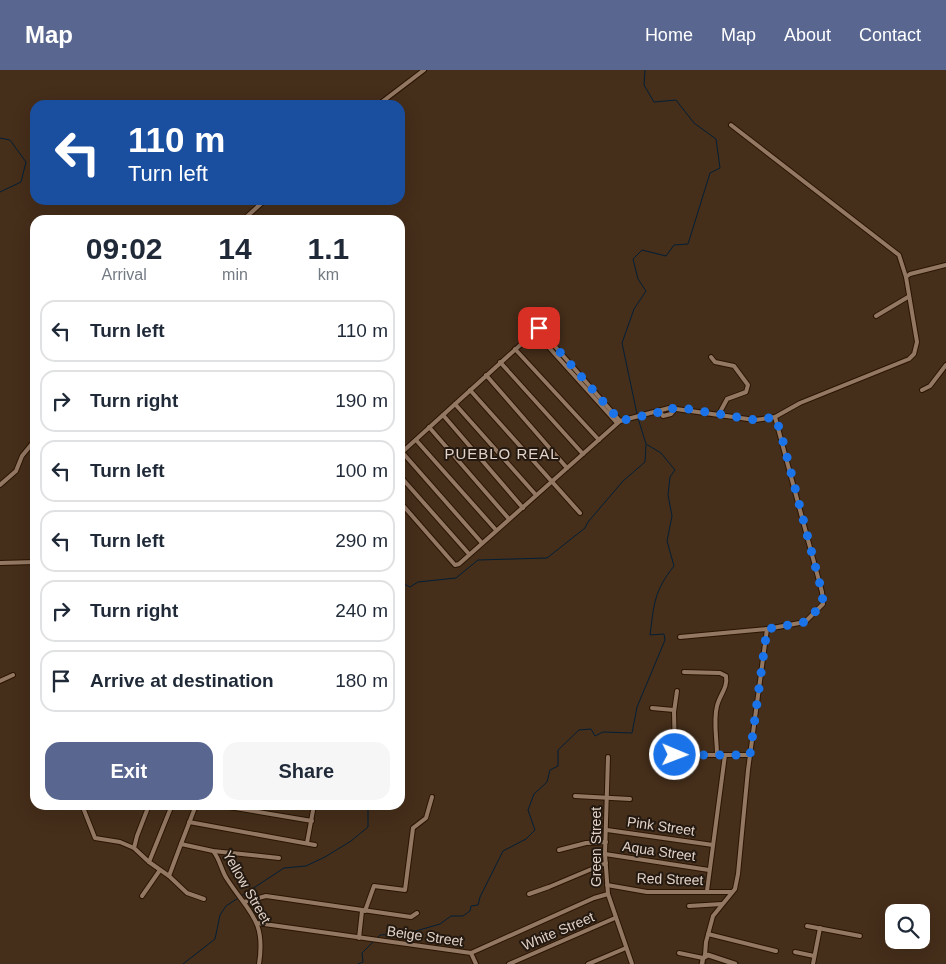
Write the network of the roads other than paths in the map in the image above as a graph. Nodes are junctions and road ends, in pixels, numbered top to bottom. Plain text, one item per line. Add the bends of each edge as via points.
1 (424, 70) edge
2 (385, 100) edge
3 (731, 125) dead end
4 (260, 205) edge
5 (248, 215) edge
6 (946, 265) edge
7 (906, 277) junction
8 (908, 297) junction
9 (876, 316) dead end
10 (515, 349) junction
11 (712, 357) dead end
12 (500, 362) junction
13 (946, 365) edge
14 (486, 375) junction
15 (470, 390) junction
16 (922, 390) dead end
17 (455, 404) junction
18 (719, 414) junction
19 (443, 415) junction
20 (775, 417) junction
21 (619, 422) junction
22 (429, 427) junction
23 (416, 440) junction
24 (599, 440) junction
25 (30, 446) edge
26 (405, 450) edge
27 (584, 454) junction
28 (405, 457) edge
29 (567, 468) junction
30 (552, 481) junction
31 (405, 482) edge
32 (0, 485) edge
33 (536, 495) junction
34 (405, 508) edge
35 (522, 508) junction
36 (580, 513) dead end
37 (509, 519) junction
38 (496, 530) junction
39 (482, 543) junction
40 (469, 554) junction
41 (30, 562) edge
42 (0, 563) edge
43 (767, 629) junction
44 (680, 637) dead end
45 (684, 672) dead end
46 (13, 675) dead end
47 (0, 681) edge
48 (677, 691) dead end
49 (652, 708) dead end
50 (674, 710) junction
51 (655, 754) dead end
52 (675, 755) junction
53 (717, 755) junction
54 (725, 755) junction
55 (750, 755) junction
56 (608, 757) dead end
57 (575, 796) dead end
58 (432, 797) dead end
59 (607, 797) junction
60 (630, 800) dead end
61 (84, 810) edge
62 (147, 810) edge
63 (170, 810) edge
64 (194, 810) edge
65 (247, 810) edge
66 (313, 810) edge
67 (312, 821) junction
68 (189, 822) junction
69 (607, 830) junction
70 (606, 842) junction
71 (307, 843) junction
72 (181, 844) junction
73 (315, 845) dead end
74 (713, 845) junction
75 (134, 848) junction
76 (559, 850) dead end
77 (213, 851) junction
78 (605, 854) junction
79 (279, 858) dead end
80 (149, 862) junction
81 (606, 863) junction
82 (160, 870) junction
83 (709, 870) junction
84 (169, 876) junction
85 (607, 885) junction
86 (707, 891) junction
87 (732, 892) junction
88 (529, 894) dead end
89 (608, 894) junction
90 (142, 896) dead end
91 (204, 899) dead end
92 (244, 901) junction
93 (722, 904) junction
94 (689, 906) dead end
95 (364, 911) junction
96 (417, 913) dead end
97 (615, 918) junction
98 (257, 923) junction
99 (806, 926) dead end
100 (820, 928) junction
101 (708, 934) junction
102 (860, 936) dead end
103 (359, 938) junction
104 (626, 948) junction
105 (776, 952) dead end
106 (795, 952) dead end
107 (471, 953) junction
108 (678, 953) dead end
109 (814, 956) junction
110 (704, 957) junction
111 (259, 964) edge
112 (476, 964) edge
113 (509, 964) edge
114 (588, 964) edge
115 (632, 964) edge
116 (702, 964) edge
117 (735, 964) edge
118 (813, 964) edge

1 - 2 street
3 - 7 street via 899,255
4 - 5 street
6 - 7 street
7 - 8 street
8 - 9 street
8 - 20 street via 916,342 914,354
10 - 12 street
10 - 21 street via 539,328
10 - 24 street
11 - 18 street via 715,362 734,366 748,385 746,392 727,399
12 - 14 street
12 - 27 street
13 - 16 street via 930,386
14 - 15 street
14 - 29 street
15 - 17 street
15 - 30 street
17 - 19 street
17 - 33 street
18 - 20 street via 755,420
18 - 21 street via 669,408
19 - 22 street
19 - 35 street
20 - 43 street via 824,598 820,608 805,622
21 - 24 street
22 - 23 street
22 - 37 street
23 - 26 street
23 - 38 street
24 - 27 street
25 - 32 street via 16,471
27 - 29 street
28 - 39 street
29 - 30 street
30 - 33 street
30 - 36 street
31 - 40 street
33 - 35 street
34 - 40 street via 455,565
35 - 37 street
37 - 38 street
38 - 39 street
39 - 40 street
41 - 42 street
43 - 44 street
43 - 55 street
45 - 53 street via 726,676 726,689 717,704
46 - 47 street
48 - 50 street
49 - 50 street
50 - 52 street
51 - 52 street
52 - 53 street
53 - 54 street
54 - 55 street
54 - 74 street
55 - 87 street via 738,874
56 - 59 street, Green Street
57 - 59 street
58 - 95 street via 426,818 413,828 405,890 374,886
59 - 60 street
59 - 69 street, Green Street
61 - 75 street via 95,838
62 - 75 street
63 - 80 street
64 - 68 street
65 - 67 street
66 - 67 street
67 - 71 street
68 - 71 street
68 - 72 street
69 - 70 street, Green Street
69 - 74 street, Pink Street
70 - 76 street
70 - 78 street, Green Street
71 - 73 street
72 - 77 street
72 - 84 street
74 - 83 street
75 - 80 street
77 - 79 street
77 - 92 street, Yellow Street via 228,880
78 - 81 street, Green Street
78 - 83 street, Aqua Street
80 - 82 street
81 - 85 street, Green Street
81 - 88 street
82 - 84 street
82 - 90 street
83 - 86 street
84 - 91 street via 187,893
85 - 86 street, Red Street via 648,892
85 - 89 street, Green Street
86 - 87 street, Red Street
87 - 93 street
89 - 97 street, Green Street
89 - 107 street, Beige Street
92 - 95 street via 266,896
92 - 98 street, Yellow Street
93 - 94 street
93 - 101 street via 713,916
95 - 96 street via 411,917
95 - 103 street
97 - 104 street, Green Street
97 - 113 street, White Street
98 - 103 street, Beige Street
98 - 111 street, Yellow Street via 262,936
99 - 100 street
100 - 102 street
100 - 109 street
101 - 105 street
101 - 110 street
103 - 107 street, Beige Street
104 - 114 street
104 - 115 street, Green Street
106 - 109 street
107 - 112 street
108 - 110 street
109 - 118 street
110 - 116 street
110 - 117 street via 714,956

